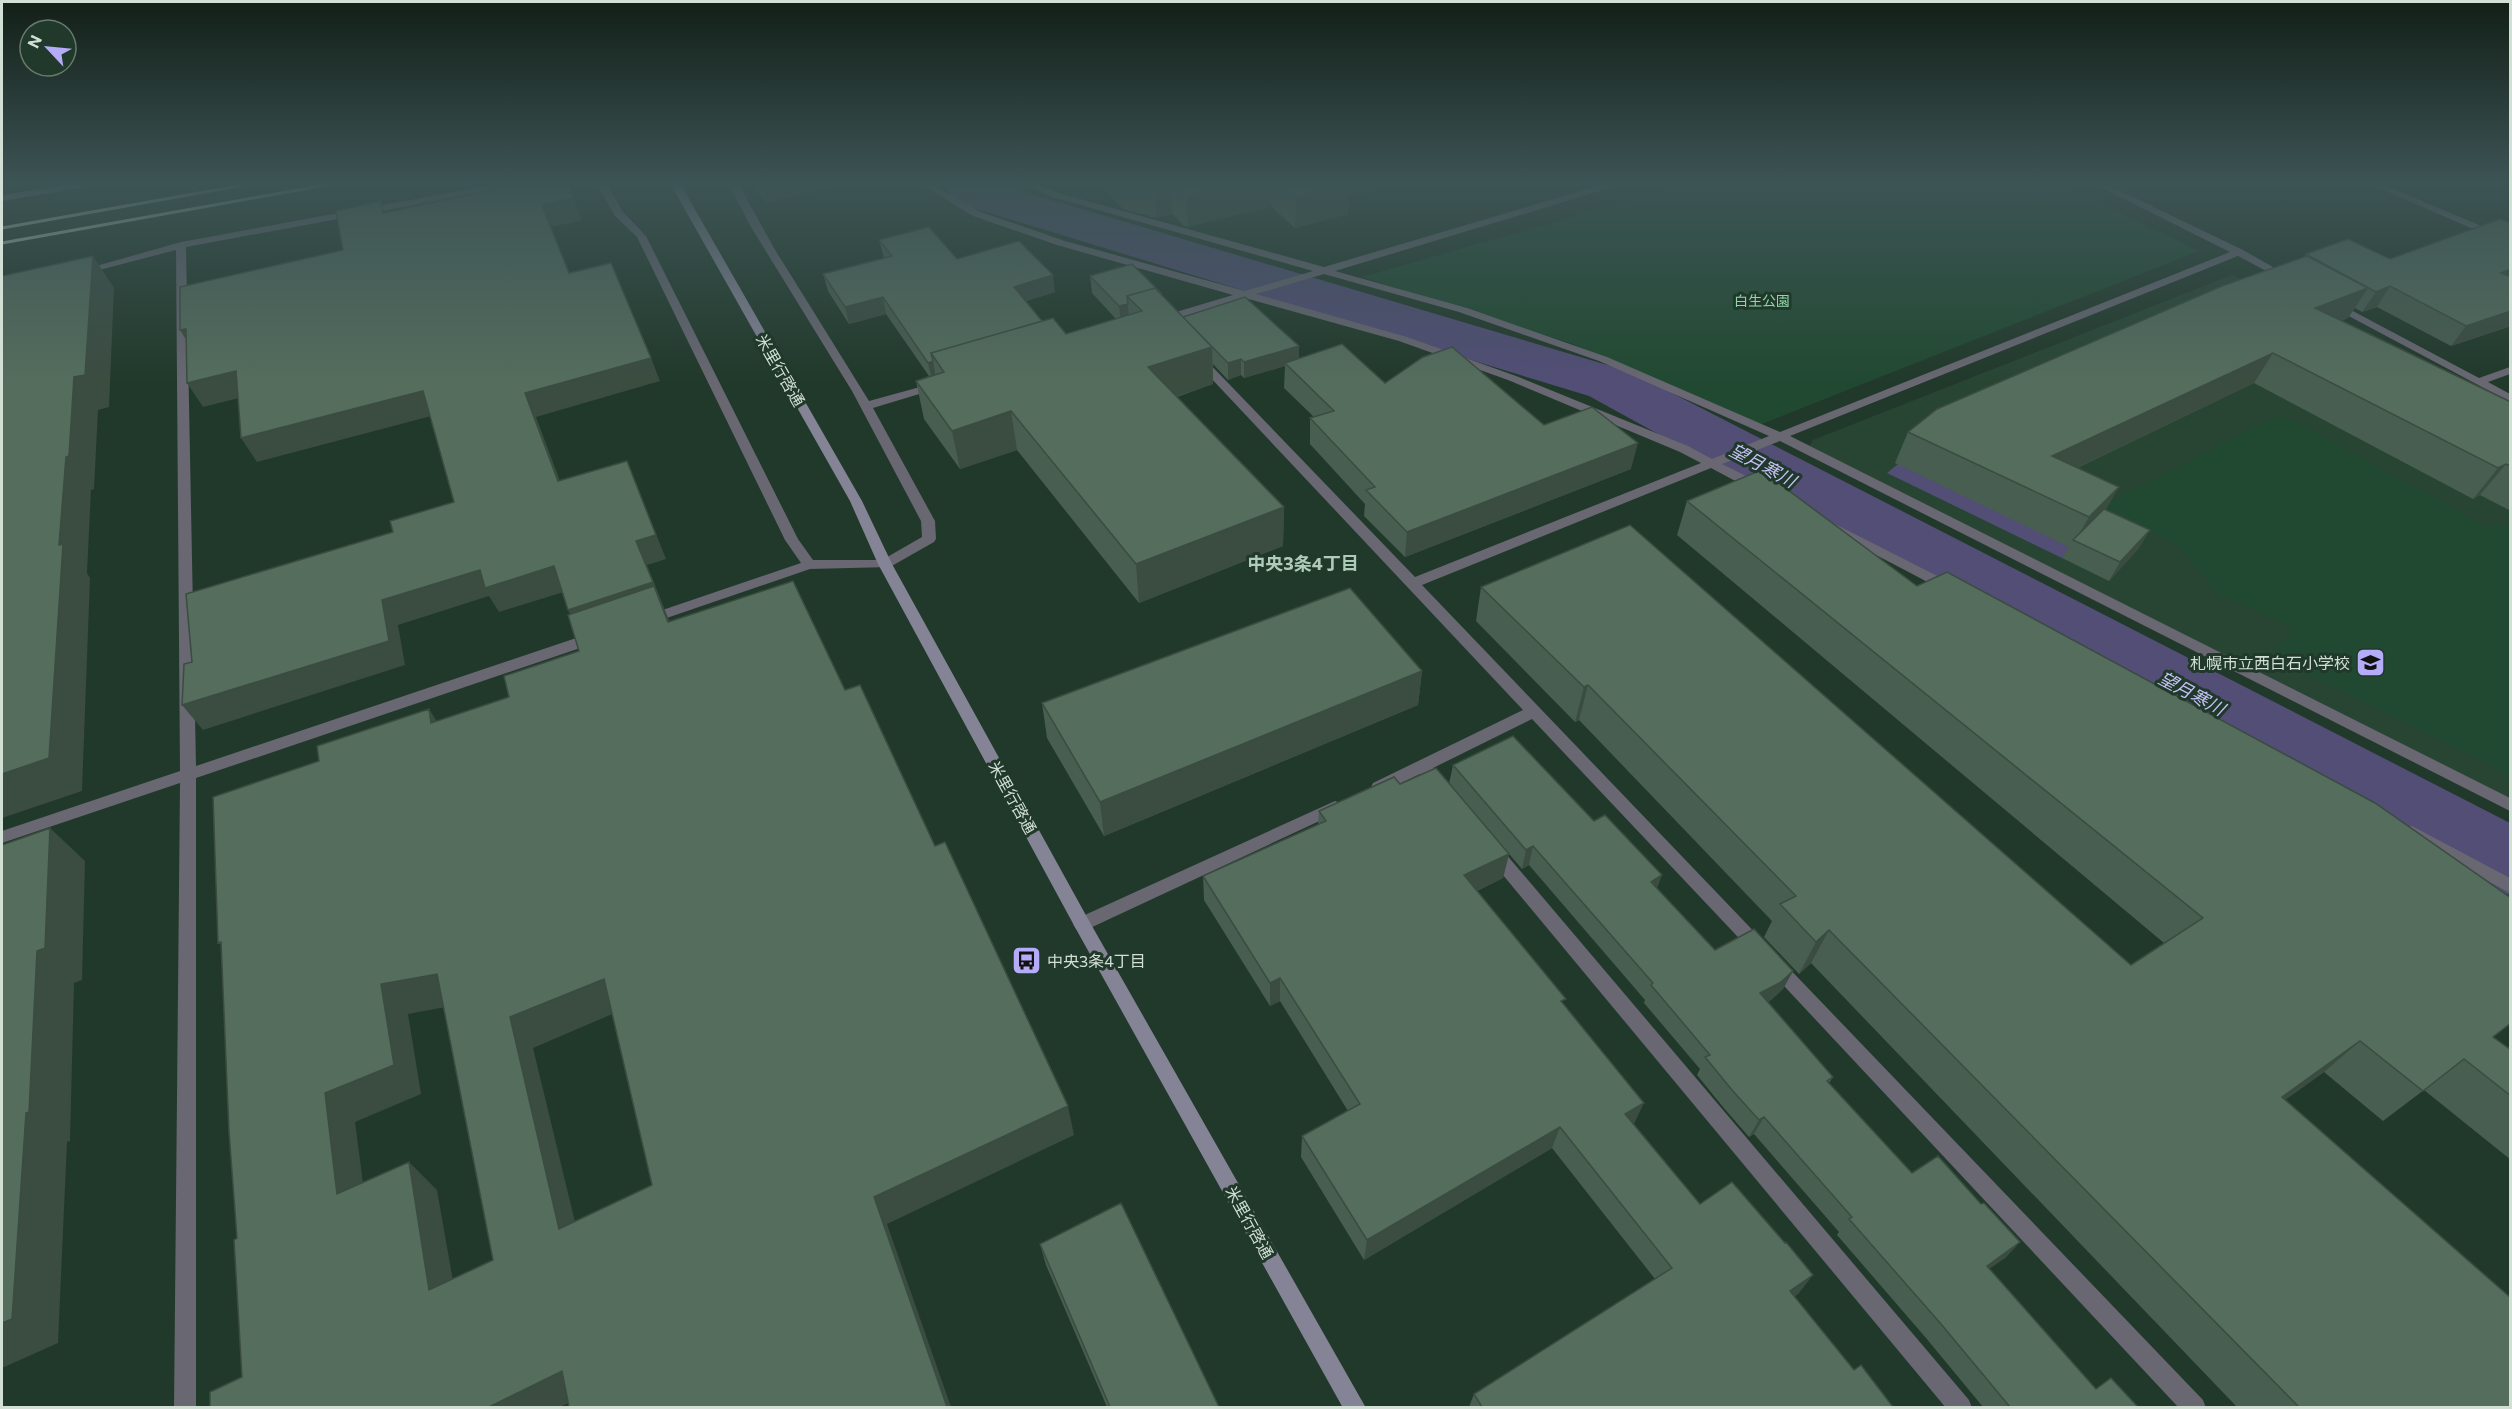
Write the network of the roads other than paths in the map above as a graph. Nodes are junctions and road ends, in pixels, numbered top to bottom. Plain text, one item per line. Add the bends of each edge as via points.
1 (159, 251) edge
2 (181, 251) edge
3 (648, 251) edge
4 (713, 251) edge
5 (770, 251) edge
6 (1090, 251) edge
7 (1242, 251) edge
8 (1390, 251) edge
9 (2239, 252) joint
10 (1316, 273) junction
11 (69, 274) edge
12 (2301, 286) edge
13 (1246, 294) junction
14 (2322, 297) edge
15 (2511, 370) edge
16 (2478, 382) junction
17 (945, 383) edge
18 (2511, 399) edge
19 (866, 406) junction
20 (1780, 436) junction
21 (1710, 463) junction
22 (1774, 496) edge
23 (1816, 518) edge
24 (885, 564) junction
25 (809, 565) junction
26 (1414, 583) junction
27 (1964, 595) edge
28 (628, 626) edge
29 (606, 633) edge
30 (1534, 711) junction
31 (1423, 767) junction
32 (188, 774) junction
33 (1369, 791) edge
34 (1348, 801) edge
35 (1453, 803) edge
36 (2511, 805) edge
37 (2395, 823) edge
38 (2, 837) edge
39 (1484, 840) edge
40 (2511, 886) edge
41 (1082, 924) junction
42 (185, 1407) edge
43 (1355, 1407) edge
44 (1961, 1407) edge
45 (2195, 1407) edge

1 - 11 street
2 - 32 street
3 - 25 street via 782,519
4 - 24 street, 米里行啓通 via 856,501
5 - 19 street
6 - 13 street
7 - 10 street
8 - 10 street
9 - 12 street
9 - 20 street
10 - 13 street
10 - 20 street via 1463,310 1603,359
13 - 21 street via 1403,339 1501,374
13 - 26 street via 1155,321 1181,341
14 - 16 street
15 - 16 street
16 - 18 street
17 - 19 street
19 - 24 street via 928,521 929,539
20 - 21 street
20 - 36 street
21 - 22 street
21 - 26 street
23 - 27 street
24 - 25 street
24 - 41 street, 米里行啓通
25 - 28 street
26 - 30 street
29 - 32 street
30 - 31 street
30 - 45 street
31 - 33 street
31 - 35 street
32 - 38 street
32 - 42 street
34 - 41 street
37 - 40 street
39 - 44 street
41 - 43 street, 米里行啓通

